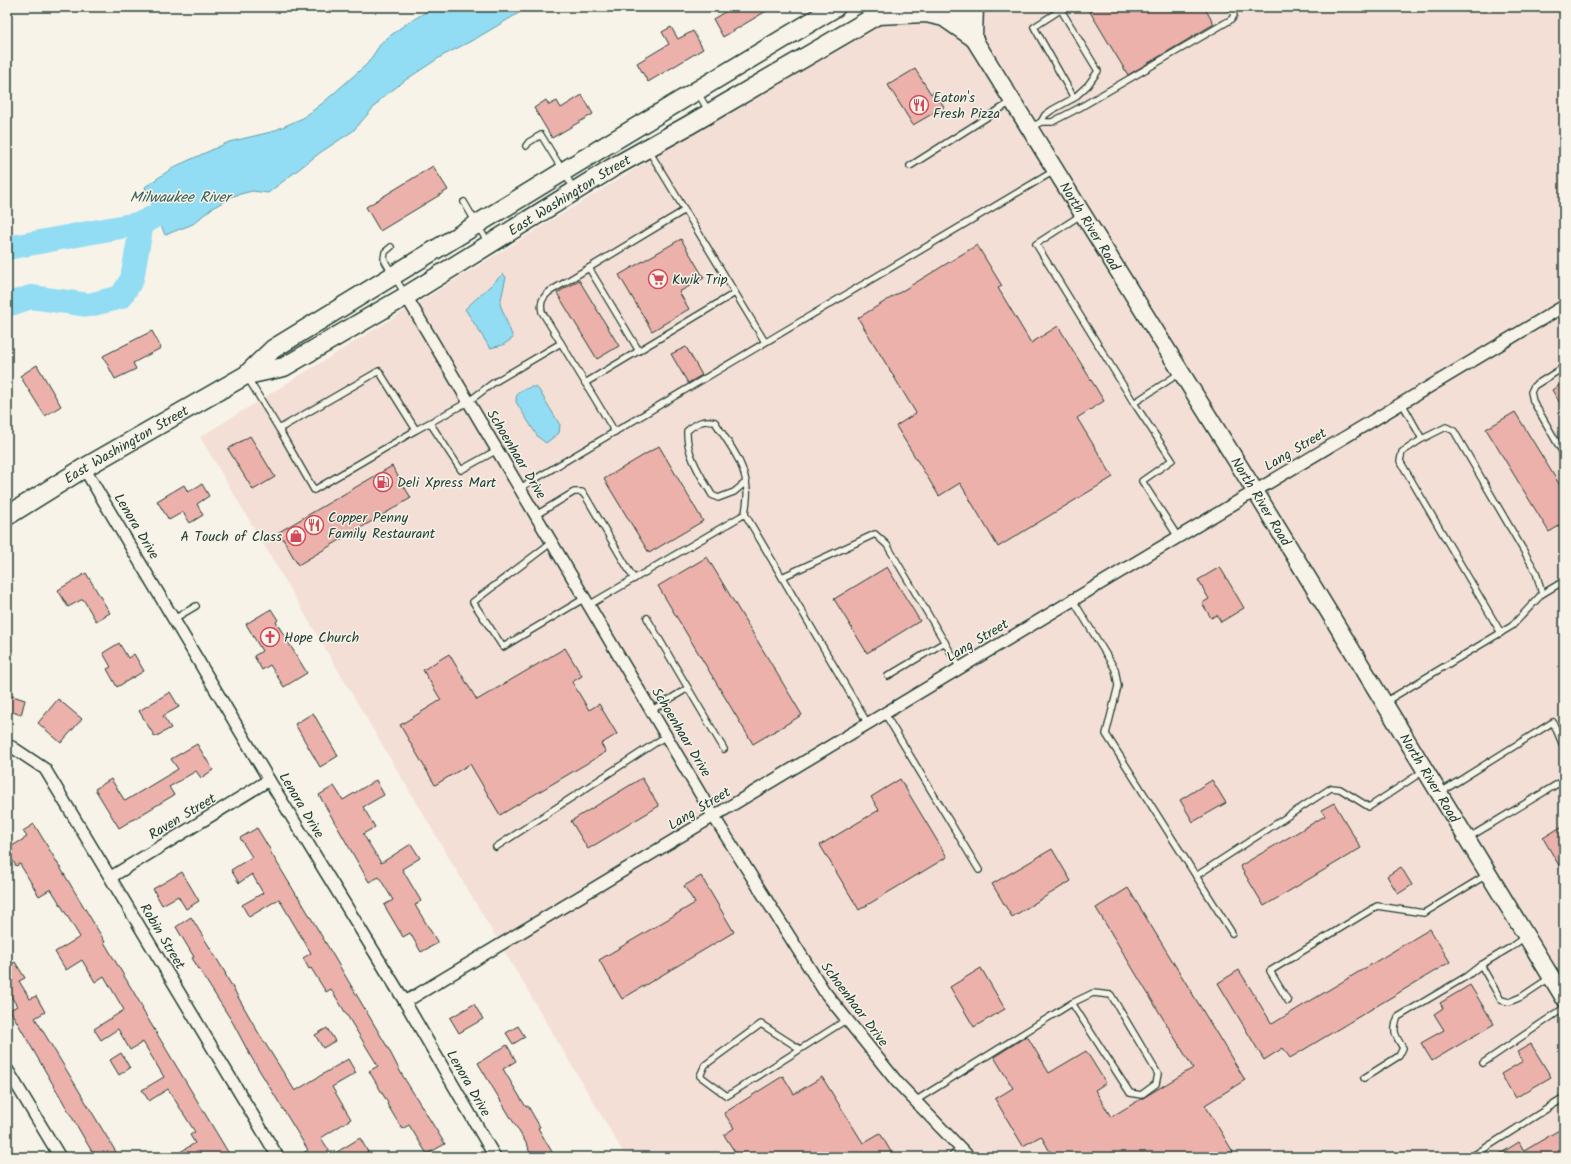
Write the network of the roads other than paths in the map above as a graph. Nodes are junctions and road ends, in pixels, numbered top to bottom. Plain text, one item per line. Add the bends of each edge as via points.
1 (836, 7) edge
2 (954, 7) edge
3 (974, 7) edge
4 (1230, 7) edge
5 (1063, 8) edge
6 (883, 11) edge
7 (973, 37) junction
8 (696, 91) junction
9 (1074, 98) junction
10 (1013, 101) junction
11 (710, 113) junction
12 (1035, 125) junction
13 (526, 146) dead end
14 (647, 148) junction
15 (910, 166) dead end
16 (1056, 170) junction
17 (563, 172) junction
18 (575, 191) junction
19 (464, 202) dead end
20 (685, 210) junction
21 (1083, 213) junction
22 (477, 224) junction
23 (489, 245) junction
24 (391, 247) dead end
25 (589, 268) junction
26 (393, 276) junction
27 (735, 293) junction
28 (406, 296) junction
29 (1564, 307) edge
30 (765, 342) junction
31 (561, 343) junction
32 (639, 351) junction
33 (1564, 367) edge
34 (1181, 372) junction
35 (246, 375) junction
36 (586, 383) junction
37 (468, 402) junction
38 (1134, 403) junction
39 (1402, 403) junction
40 (430, 423) junction
41 (279, 429) junction
42 (416, 430) junction
43 (615, 432) junction
44 (1422, 439) junction
45 (497, 450) junction
46 (1564, 455) edge
47 (84, 468) junction
48 (746, 482) junction
49 (520, 488) junction
50 (1255, 490) junction
51 (745, 514) junction
52 (536, 515) junction
53 (7, 516) edge
54 (1178, 536) junction
55 (552, 542) junction
56 (782, 577) junction
57 (634, 579) junction
58 (1564, 581) edge
59 (1542, 594) junction
60 (1072, 600) junction
61 (587, 601) junction
62 (196, 606) dead end
63 (648, 618) dead end
64 (174, 619) junction
65 (1501, 633) junction
66 (945, 642) junction
67 (960, 668) junction
68 (888, 676) dead end
69 (688, 688) junction
70 (1384, 702) junction
71 (652, 710) junction
72 (885, 714) junction
73 (868, 724) junction
74 (666, 736) junction
75 (7, 746) edge
76 (1564, 748) edge
77 (724, 749) dead end
78 (1425, 770) junction
79 (269, 780) junction
80 (1564, 780) edge
81 (1439, 793) junction
82 (714, 817) junction
83 (1467, 839) junction
84 (496, 847) dead end
85 (979, 870) dead end
86 (1488, 874) junction
87 (1196, 876) junction
88 (111, 877) junction
89 (1232, 933) dead end
90 (1526, 936) junction
91 (1481, 965) junction
92 (1551, 977) junction
93 (1564, 998) edge
94 (1288, 1001) dead end
95 (405, 1002) junction
96 (1072, 1003) junction
97 (1564, 1008) edge
98 (846, 1020) junction
99 (800, 1049) junction
100 (1483, 1062) dead end
101 (7, 1069) edge
102 (1364, 1078) dead end
103 (1564, 1098) edge
104 (914, 1101) junction
105 (960, 1148) junction
106 (60, 1157) edge
107 (278, 1157) edge
108 (495, 1157) edge
109 (951, 1157) edge
110 (969, 1157) edge
111 (1471, 1157) edge

1 - 8 main road, East Washington Street
2 - 7 street, North River Road
3 - 7 main road
4 - 12 lane via 1234,15 1232,19 1052,122
5 - 9 lane via 1098,71
5 - 9 lane via 1034,27
6 - 7 main road via 926,13 944,17
6 - 11 main road, East Washington Street
7 - 10 street, North River Road
8 - 11 lane
8 - 17 main road, East Washington Street
9 - 12 lane via 1052,110
10 - 12 street, North River Road
10 - 15 lane
11 - 14 main road, East Washington Street
12 - 16 street, North River Road
13 - 17 lane via 541,134
14 - 18 main road, East Washington Street
14 - 20 lane
16 - 21 street, North River Road
16 - 30 lane
17 - 18 lane
17 - 22 main road, East Washington Street
18 - 23 main road, East Washington Street
19 - 22 lane
20 - 25 lane
20 - 27 lane
21 - 34 street, North River Road
21 - 38 lane via 1036,244
22 - 23 lane
22 - 26 main road, East Washington Street
23 - 28 main road, East Washington Street
24 - 26 lane via 385,252 384,259
25 - 31 lane via 542,298 542,312
25 - 32 lane
26 - 28 lane
26 - 35 main road, East Washington Street via 273,349
27 - 30 lane
27 - 32 lane
28 - 35 main road, East Washington Street via 284,367
28 - 37 street, Schoenhaar Drive
29 - 39 street, Lang Street
30 - 43 lane
31 - 36 lane
31 - 37 lane via 492,383
32 - 36 lane
33 - 46 lane via 1534,386 1531,392 1533,401
34 - 38 lane
34 - 50 street, North River Road
35 - 41 lane
35 - 47 main road, East Washington Street
36 - 43 lane
37 - 40 lane
37 - 45 street, Schoenhaar Drive
38 - 54 lane via 1172,460 1142,481
39 - 44 lane
39 - 50 street, Lang Street
40 - 42 lane
40 - 45 lane via 461,470
41 - 42 lane via 379,371
41 - 42 lane via 314,490
43 - 49 lane
44 - 59 lane via 1446,427 1454,431 1536,572
44 - 65 lane via 1402,452 1400,461
45 - 49 street, Schoenhaar Drive
47 - 53 main road, East Washington Street
47 - 64 street, Lenora Drive
48 - 48 lane via 742,464 715,422 707,420 687,431 692,459 712,495 718,498 734,492
48 - 51 lane via 748,490
49 - 52 street, Schoenhaar Drive
50 - 54 street, Lang Street
50 - 70 street, North River Road
51 - 56 lane
51 - 57 lane
52 - 55 street, Schoenhaar Drive
52 - 57 lane via 574,492 582,492
54 - 60 street, Lang Street
55 - 61 street, Schoenhaar Drive
55 - 61 lane via 473,602 503,647
56 - 66 lane via 875,534 887,545
56 - 73 lane
57 - 61 lane
58 - 59 lane
59 - 65 lane via 1512,626
60 - 67 street, Lang Street
60 - 87 lane via 1115,669 1118,686 1106,734
61 - 71 street, Schoenhaar Drive
62 - 64 lane
63 - 69 lane
64 - 79 street, Lenora Drive
65 - 70 lane
66 - 67 lane
66 - 68 lane
67 - 72 street, Lang Street
69 - 71 lane
69 - 77 lane
70 - 78 street, North River Road
71 - 74 street, Schoenhaar Drive
72 - 73 street, Lang Street
72 - 85 lane
73 - 82 street, Lang Street
74 - 82 street, Schoenhaar Drive
74 - 84 lane
75 - 88 street, Robin Street via 45,769
76 - 81 lane via 1554,722
78 - 81 street, North River Road
78 - 87 lane via 1369,807 1340,789 1332,788
79 - 88 street, Raven Street
79 - 95 street, Lenora Drive
80 - 83 lane
81 - 83 street, North River Road
82 - 95 street, Lang Street
82 - 98 street, Schoenhaar Drive via 824,991
83 - 86 street, North River Road
86 - 90 street, North River Road
86 - 94 lane via 1424,913 1377,906 1270,971
87 - 89 lane
88 - 107 street, Robin Street
90 - 91 lane
90 - 92 street, North River Road
91 - 92 lane via 1501,1000 1509,1002
91 - 102 lane via 1398,1017 1394,1026 1395,1035 1403,1048 1399,1056
92 - 93 street, North River Road
95 - 108 street, Lenora Drive
96 - 96 lane via 1130,1093 1141,1095 1156,1084 1158,1074 1111,995 1093,993
96 - 104 lane
97 - 100 lane
98 - 99 lane
98 - 104 street, Schoenhaar Drive
99 - 99 lane via 727,1096 700,1076 706,1065 761,1024
101 - 106 street
103 - 111 lane
104 - 105 street, Schoenhaar Drive
105 - 109 lane
105 - 110 street, Schoenhaar Drive

